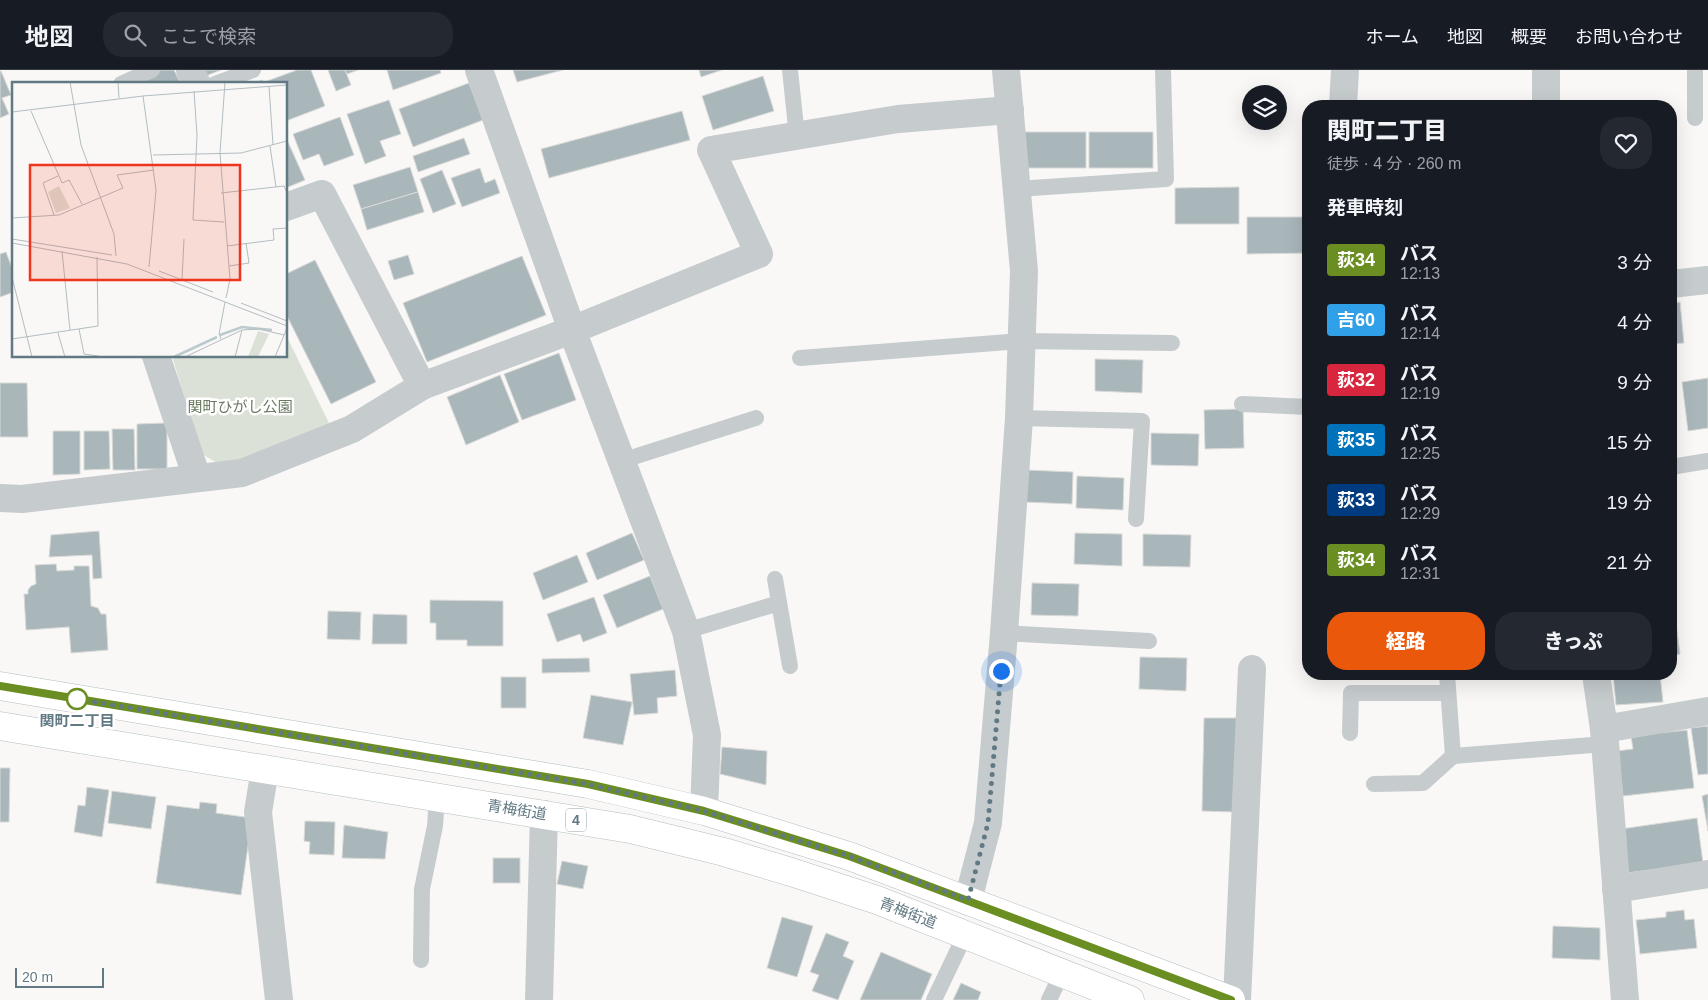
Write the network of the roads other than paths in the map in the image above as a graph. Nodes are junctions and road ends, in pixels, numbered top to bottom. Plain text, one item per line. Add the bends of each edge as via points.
1 (152, 70) edge
2 (190, 70) edge
3 (253, 70) edge
4 (480, 70) edge
5 (790, 70) edge
6 (1006, 70) edge
7 (1163, 70) edge
8 (1345, 70) edge
9 (1546, 70) edge
10 (1695, 70) edge
11 (125, 82) edge
12 (196, 82) edge
13 (221, 82) edge
14 (1343, 100) edge
15 (1546, 100) edge
16 (1010, 110) junction
17 (1695, 118) dead end
18 (797, 137) junction
19 (1017, 189) junction
20 (288, 207) edge
21 (1708, 280) edge
22 (1677, 283) edge
23 (572, 330) junction
24 (1022, 341) junction
25 (1172, 343) dead end
26 (157, 358) edge
27 (800, 358) dead end
28 (422, 386) junction
29 (1242, 404) dead end
30 (1302, 406) edge
31 (756, 418) dead end
32 (1020, 418) junction
33 (622, 461) junction
34 (1708, 461) edge
35 (1677, 466) edge
36 (197, 478) junction
37 (0, 498) edge
38 (1136, 519) dead end
39 (775, 579) dead end
40 (779, 603) junction
41 (686, 631) junction
42 (1004, 633) junction
43 (1150, 641) dead end
44 (790, 666) dead end
45 (1252, 669) dead end
46 (1447, 680) edge
47 (1597, 680) edge
48 (0, 686) edge
49 (1448, 693) junction
50 (1708, 711) edge
51 (0, 726) edge
52 (1350, 733) dead end
53 (1604, 736) junction
54 (1453, 756) junction
55 (265, 769) junction
56 (1374, 784) dead end
57 (436, 797) junction
58 (704, 811) junction
59 (544, 814) junction
60 (1708, 874) edge
61 (1616, 889) junction
62 (968, 900) junction
63 (965, 935) junction
64 (421, 960) dead end
65 (1062, 973) junction
66 (279, 1000) edge
67 (539, 1000) edge
68 (934, 1000) edge
69 (1049, 1000) edge
70 (1130, 1000) edge
71 (1231, 1000) edge
72 (1237, 1000) edge
73 (1625, 1000) edge

1 - 11 lane
2 - 12 street
3 - 13 lane
4 - 23 street
5 - 18 lane
6 - 16 street
7 - 19 lane via 1166,179
8 - 14 street
9 - 15 street
10 - 17 lane
16 - 18 street via 898,119
16 - 19 street
18 - 23 street via 712,150 759,254
19 - 24 street via 1024,271
20 - 28 street via 322,194
21 - 22 street
23 - 28 street
23 - 33 street
24 - 25 lane
24 - 27 lane
24 - 32 street
26 - 36 street
28 - 36 street via 352,429 242,473
29 - 30 lane
31 - 33 lane
32 - 38 lane via 1142,421
32 - 42 street
33 - 41 street
34 - 35 lane
36 - 37 street
39 - 40 lane
40 - 41 lane
40 - 44 lane
41 - 58 street via 707,735
42 - 43 lane
42 - 62 street via 988,823
45 - 72 street
46 - 49 lane
47 - 53 street
48 - 58 main road via 588,784
49 - 52 lane via 1351,693
49 - 54 lane
50 - 53 street
51 - 55 main road, 青梅街道 / 4
53 - 54 lane
53 - 61 street
54 - 56 lane via 1423,783
55 - 57 main road, 青梅街道 / 4
55 - 66 street via 258,812
57 - 59 main road, 青梅街道 / 4
57 - 64 lane via 435,826 422,889
58 - 62 main road via 849,856
59 - 63 main road, 青梅街道 / 4 via 630,829 724,852 877,900
59 - 67 street
60 - 61 street
61 - 73 street
62 - 71 main road
63 - 65 main road, 青梅街道 / 4
63 - 68 lane
65 - 69 lane
65 - 70 main road, 青梅街道 / 4

